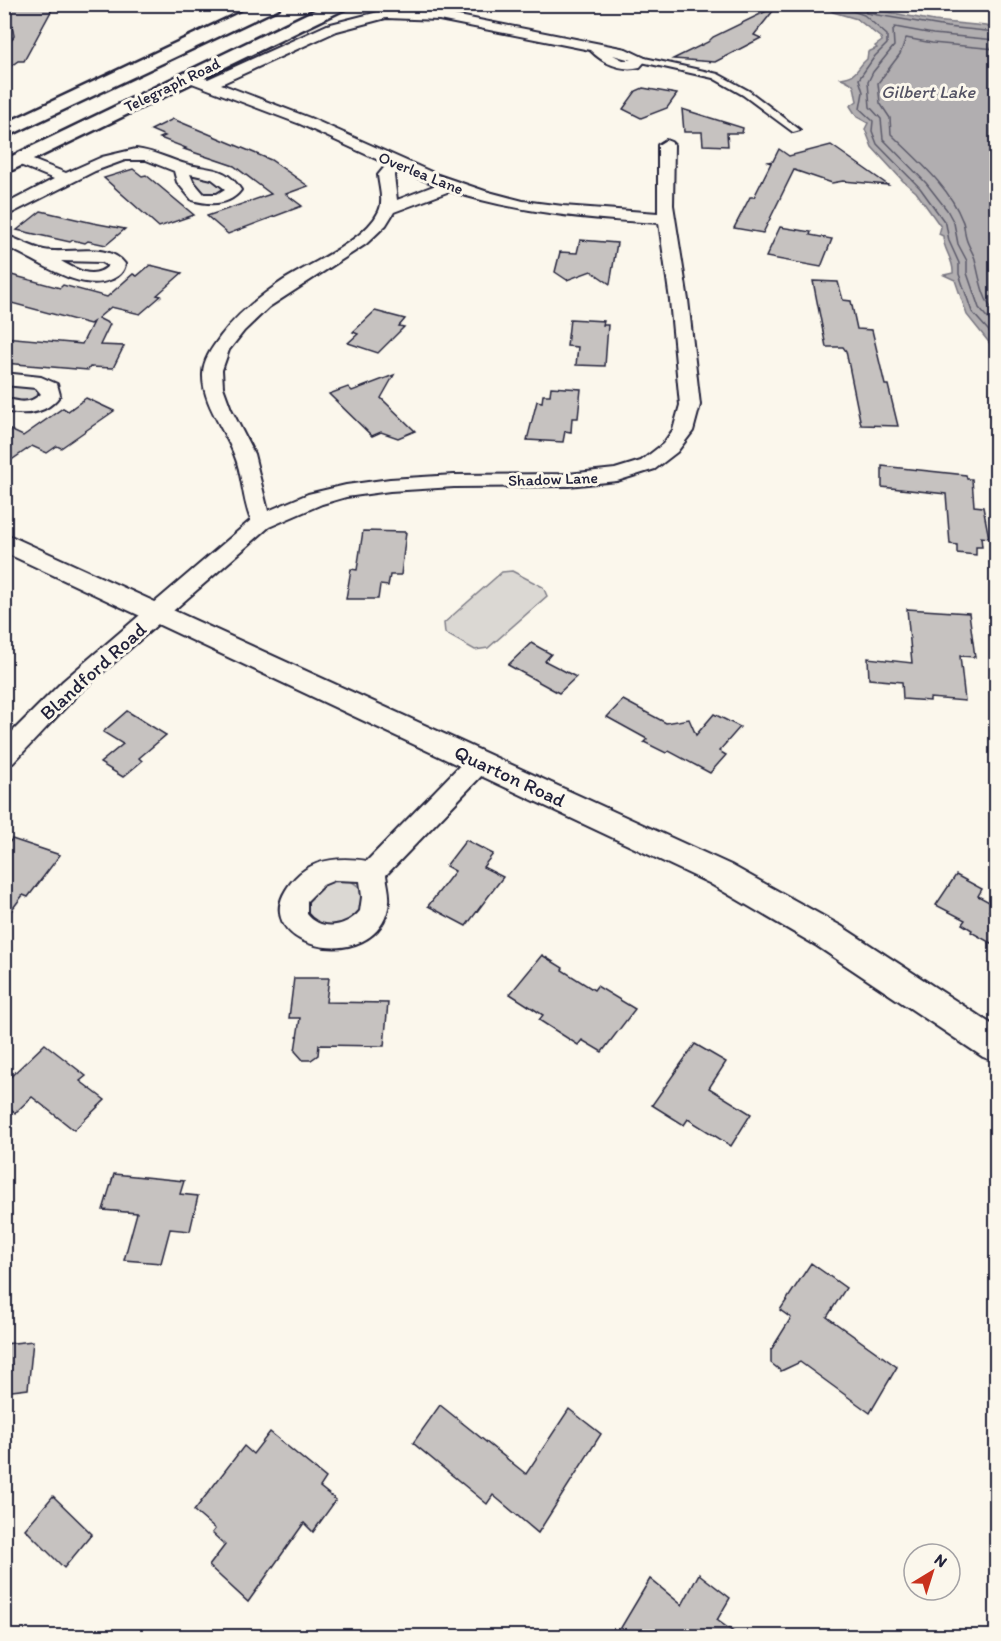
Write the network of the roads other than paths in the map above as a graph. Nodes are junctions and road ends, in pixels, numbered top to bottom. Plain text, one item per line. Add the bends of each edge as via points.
1 (341, 4) edge
2 (361, 4) edge
3 (267, 5) edge
4 (386, 14) junction
5 (289, 28) junction
6 (640, 58) joint
7 (189, 76) junction
8 (209, 84) junction
9 (796, 130) dead end
10 (4, 132) edge
11 (666, 145) dead end
12 (396, 164) junction
13 (181, 168) dead end
14 (14, 171) edge
15 (68, 179) junction
16 (448, 186) junction
17 (48, 190) junction
18 (388, 209) junction
19 (4, 212) edge
20 (666, 218) junction
21 (4, 240) edge
22 (39, 255) dead end
23 (4, 379) edge
24 (4, 404) edge
25 (262, 522) junction
26 (4, 541) edge
27 (159, 613) junction
28 (4, 756) edge
29 (479, 762) junction
30 (372, 872) dead end
31 (996, 1046) edge

1 - 5 highway, Telegraph Road
2 - 4 street
3 - 5 highway via 296,12 297,20
3 - 10 highway, Telegraph Road
4 - 6 street via 439,16 596,49 619,64 631,65
4 - 8 street via 332,28
5 - 7 highway, Telegraph Road
6 - 9 lane via 715,76 746,93
7 - 8 street, Overlea Lane
7 - 14 highway, Telegraph Road
8 - 12 street, Overlea Lane via 312,124
11 - 20 street, Shadow Lane
12 - 16 street, Overlea Lane
12 - 18 street via 386,175
13 - 15 street via 133,154 108,159
14 - 15 street
14 - 17 street
15 - 17 street
16 - 18 street
16 - 20 street, Overlea Lane via 544,209
17 - 19 street
18 - 25 street via 358,241 252,311 215,358 213,387 240,441 249,466 255,508
20 - 25 street, Shadow Lane via 690,405 687,424 678,440 660,457 633,471 599,478 426,483 346,491 315,499
21 - 22 street
23 - 24 street via 41,383 50,388 51,395 28,408
25 - 27 street, Shadow Lane
26 - 27 street, Quarton Road
27 - 28 street, Blandford Road via 71,687
27 - 29 street, Quarton Road
29 - 30 street
29 - 31 street, Quarton Road via 766,899

